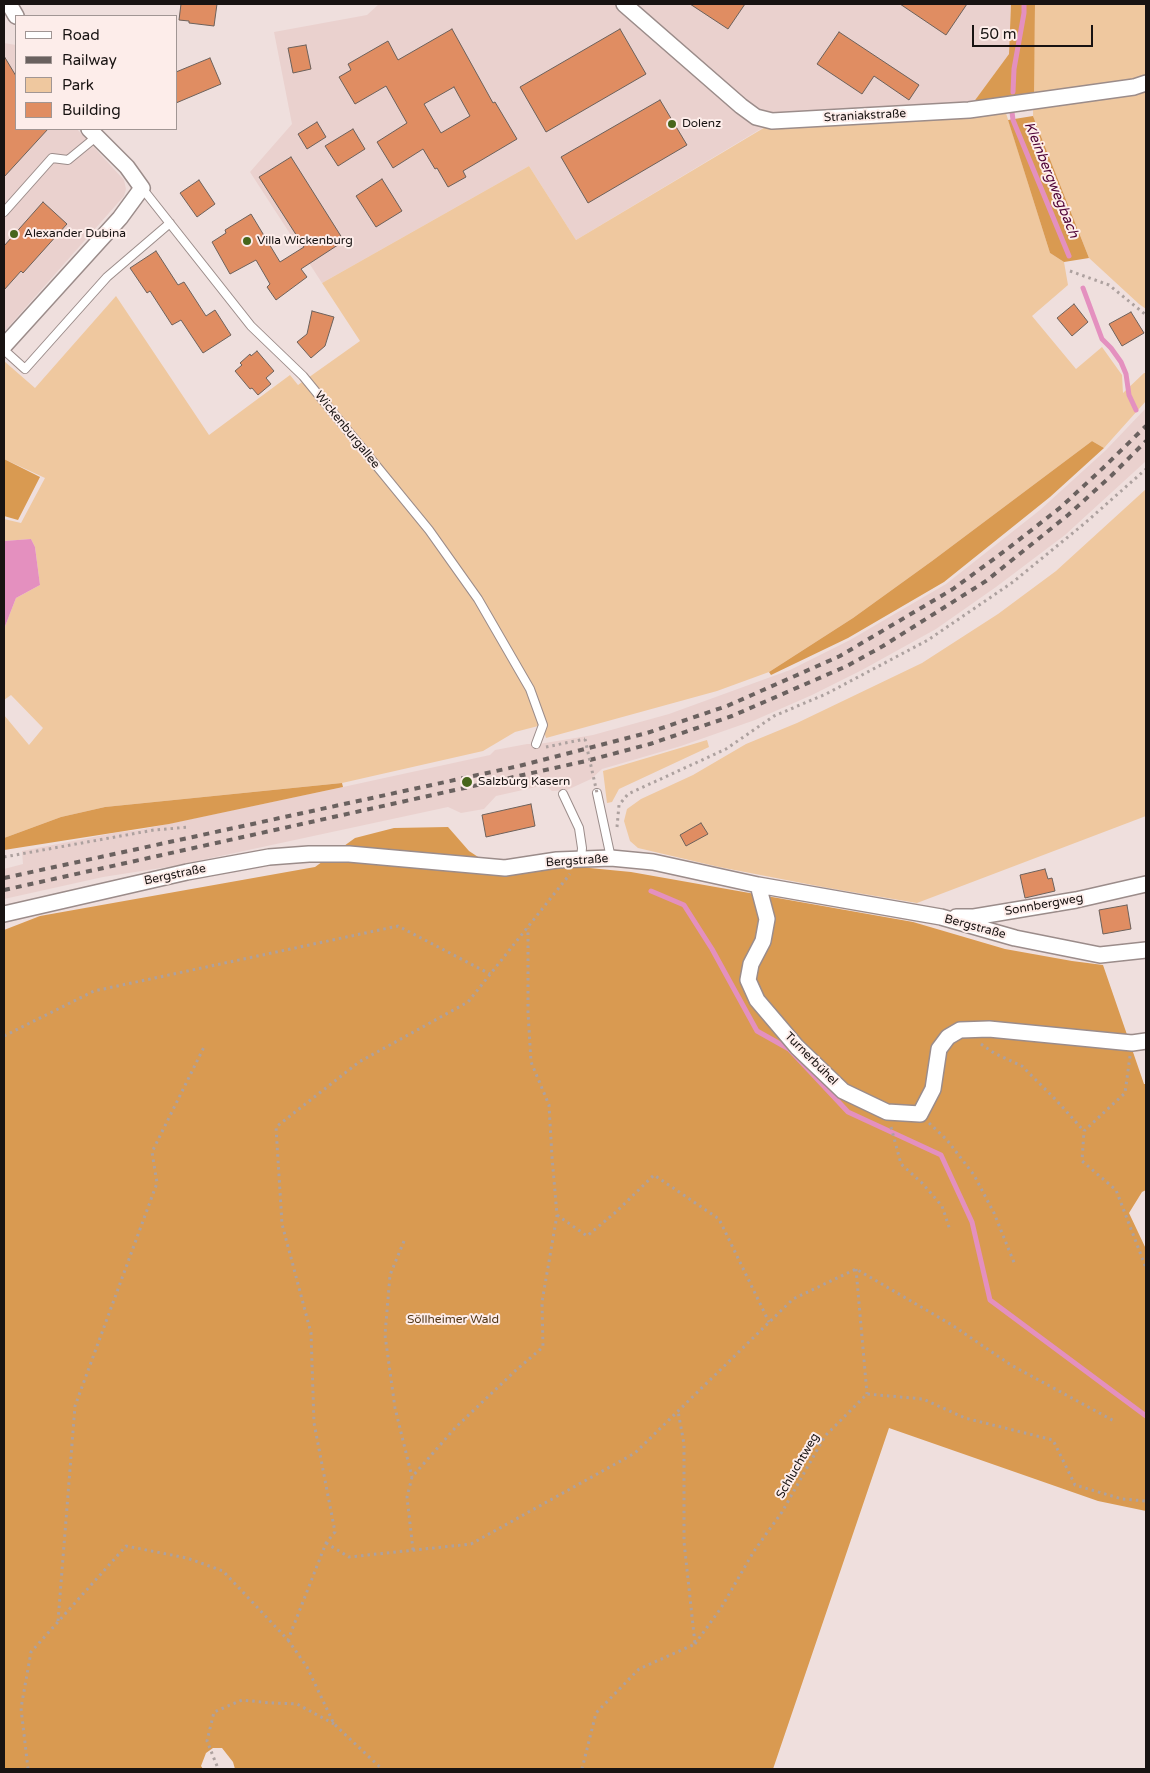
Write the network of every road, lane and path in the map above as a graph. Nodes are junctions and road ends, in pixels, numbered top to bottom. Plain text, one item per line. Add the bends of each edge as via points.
1 (624, 4) edge
2 (1146, 83) edge
3 (93, 133) edge
4 (142, 188) junction
5 (4, 212) edge
6 (170, 223) junction
7 (1070, 271) dead end
8 (1146, 315) edge
9 (4, 346) edge
10 (4, 350) edge
11 (1146, 469) edge
12 (539, 746) joint
13 (597, 793) joint
14 (562, 794) dead end
15 (617, 824) dead end
16 (190, 827) dead end
17 (4, 857) edge
18 (611, 858) junction
19 (581, 859) junction
20 (1146, 884) edge
21 (758, 885) junction
22 (4, 914) edge
23 (941, 917) junction
24 (528, 927) junction
25 (1146, 950) edge
26 (490, 974) junction
27 (960, 1030) junction
28 (4, 1036) edge
29 (1139, 1042) edge
30 (205, 1046) dead end
31 (887, 1112) junction
32 (920, 1114) junction
33 (1084, 1131) junction
34 (557, 1215) junction
35 (950, 1230) dead end
36 (404, 1241) dead end
37 (1015, 1264) dead end
38 (1146, 1268) edge
39 (856, 1269) junction
40 (769, 1322) junction
41 (867, 1394) junction
42 (678, 1410) junction
43 (1116, 1422) dead end
44 (412, 1477) junction
45 (1146, 1501) edge
46 (326, 1543) junction
47 (413, 1550) junction
48 (58, 1621) junction
49 (288, 1640) junction
50 (695, 1644) junction
51 (334, 1724) junction
52 (218, 1766) dead end
53 (28, 1769) edge
54 (382, 1769) edge
55 (582, 1769) edge

1 - 2 street, Straniakstraße via 741,106 756,117 772,121 969,110
3 - 4 street via 127,167
3 - 5 lane via 68,160 52,158
4 - 6 lane, Wickenburgallee
4 - 9 street via 120,218
6 - 10 lane via 106,277 25,369
6 - 12 lane, Wickenburgallee via 251,326 303,376 429,530 478,599 530,689 543,725
7 - 8 path via 1109,285
11 - 15 path via 1049,553 972,611 887,662 826,694 774,716 726,749 628,794 619,805
12 - 13 path, bridge via 585,739
13 - 18 lane
14 - 19 lane via 579,828
16 - 17 path via 154,830
18 - 19 street, Bergstraße
18 - 21 street, Bergstraße via 652,862
19 - 22 street, Bergstraße via 505,868 349,854 269,857 187,872
19 - 24 path
20 - 23 street, Sonnbergweg via 1076,900 974,917
21 - 23 street, Bergstraße
21 - 31 street, Turnerbühel via 767,919 763,941 751,964 748,980 757,1000 797,1047 843,1091
23 - 25 street, Bergstraße via 1015,938 1100,955
24 - 26 path
24 - 34 path via 531,1062 549,1105
26 - 28 path via 398,926 94,991
26 - 46 path via 468,1002 359,1062 276,1127 282,1224 311,1333 314,1423 335,1532
27 - 29 street via 989,1029
27 - 32 street via 948,1037 939,1049 933,1089
27 - 33 path via 994,1053 1022,1066
29 - 33 path via 1125,1093
30 - 48 path via 152,1152 157,1183 75,1406
31 - 32 street, Turnerbühel
31 - 35 path via 901,1164 942,1206
32 - 37 path via 947,1140 974,1175 994,1212
33 - 38 path via 1082,1161 1116,1190
34 - 40 path via 587,1236 654,1175 719,1219
34 - 44 path via 542,1302 543,1347 455,1428
36 - 44 path via 390,1275 385,1335 395,1408
39 - 40 path via 793,1298
39 - 41 path
39 - 43 path via 952,1325 1011,1365
40 - 42 path
41 - 45 path via 922,1399 965,1418 1053,1440 1075,1485 1122,1499
41 - 50 path, Schluchtweg via 825,1436 782,1512
42 - 47 path via 635,1453 471,1544
42 - 50 path via 684,1444 684,1542
44 - 47 path via 406,1497
46 - 47 path via 349,1557
46 - 49 path
48 - 49 path via 126,1546 187,1558 223,1571
48 - 53 path via 30,1652 21,1708
49 - 51 path via 307,1667
50 - 55 path via 639,1669 596,1713
51 - 52 path via 297,1704 242,1700 214,1712 207,1741
51 - 54 path

